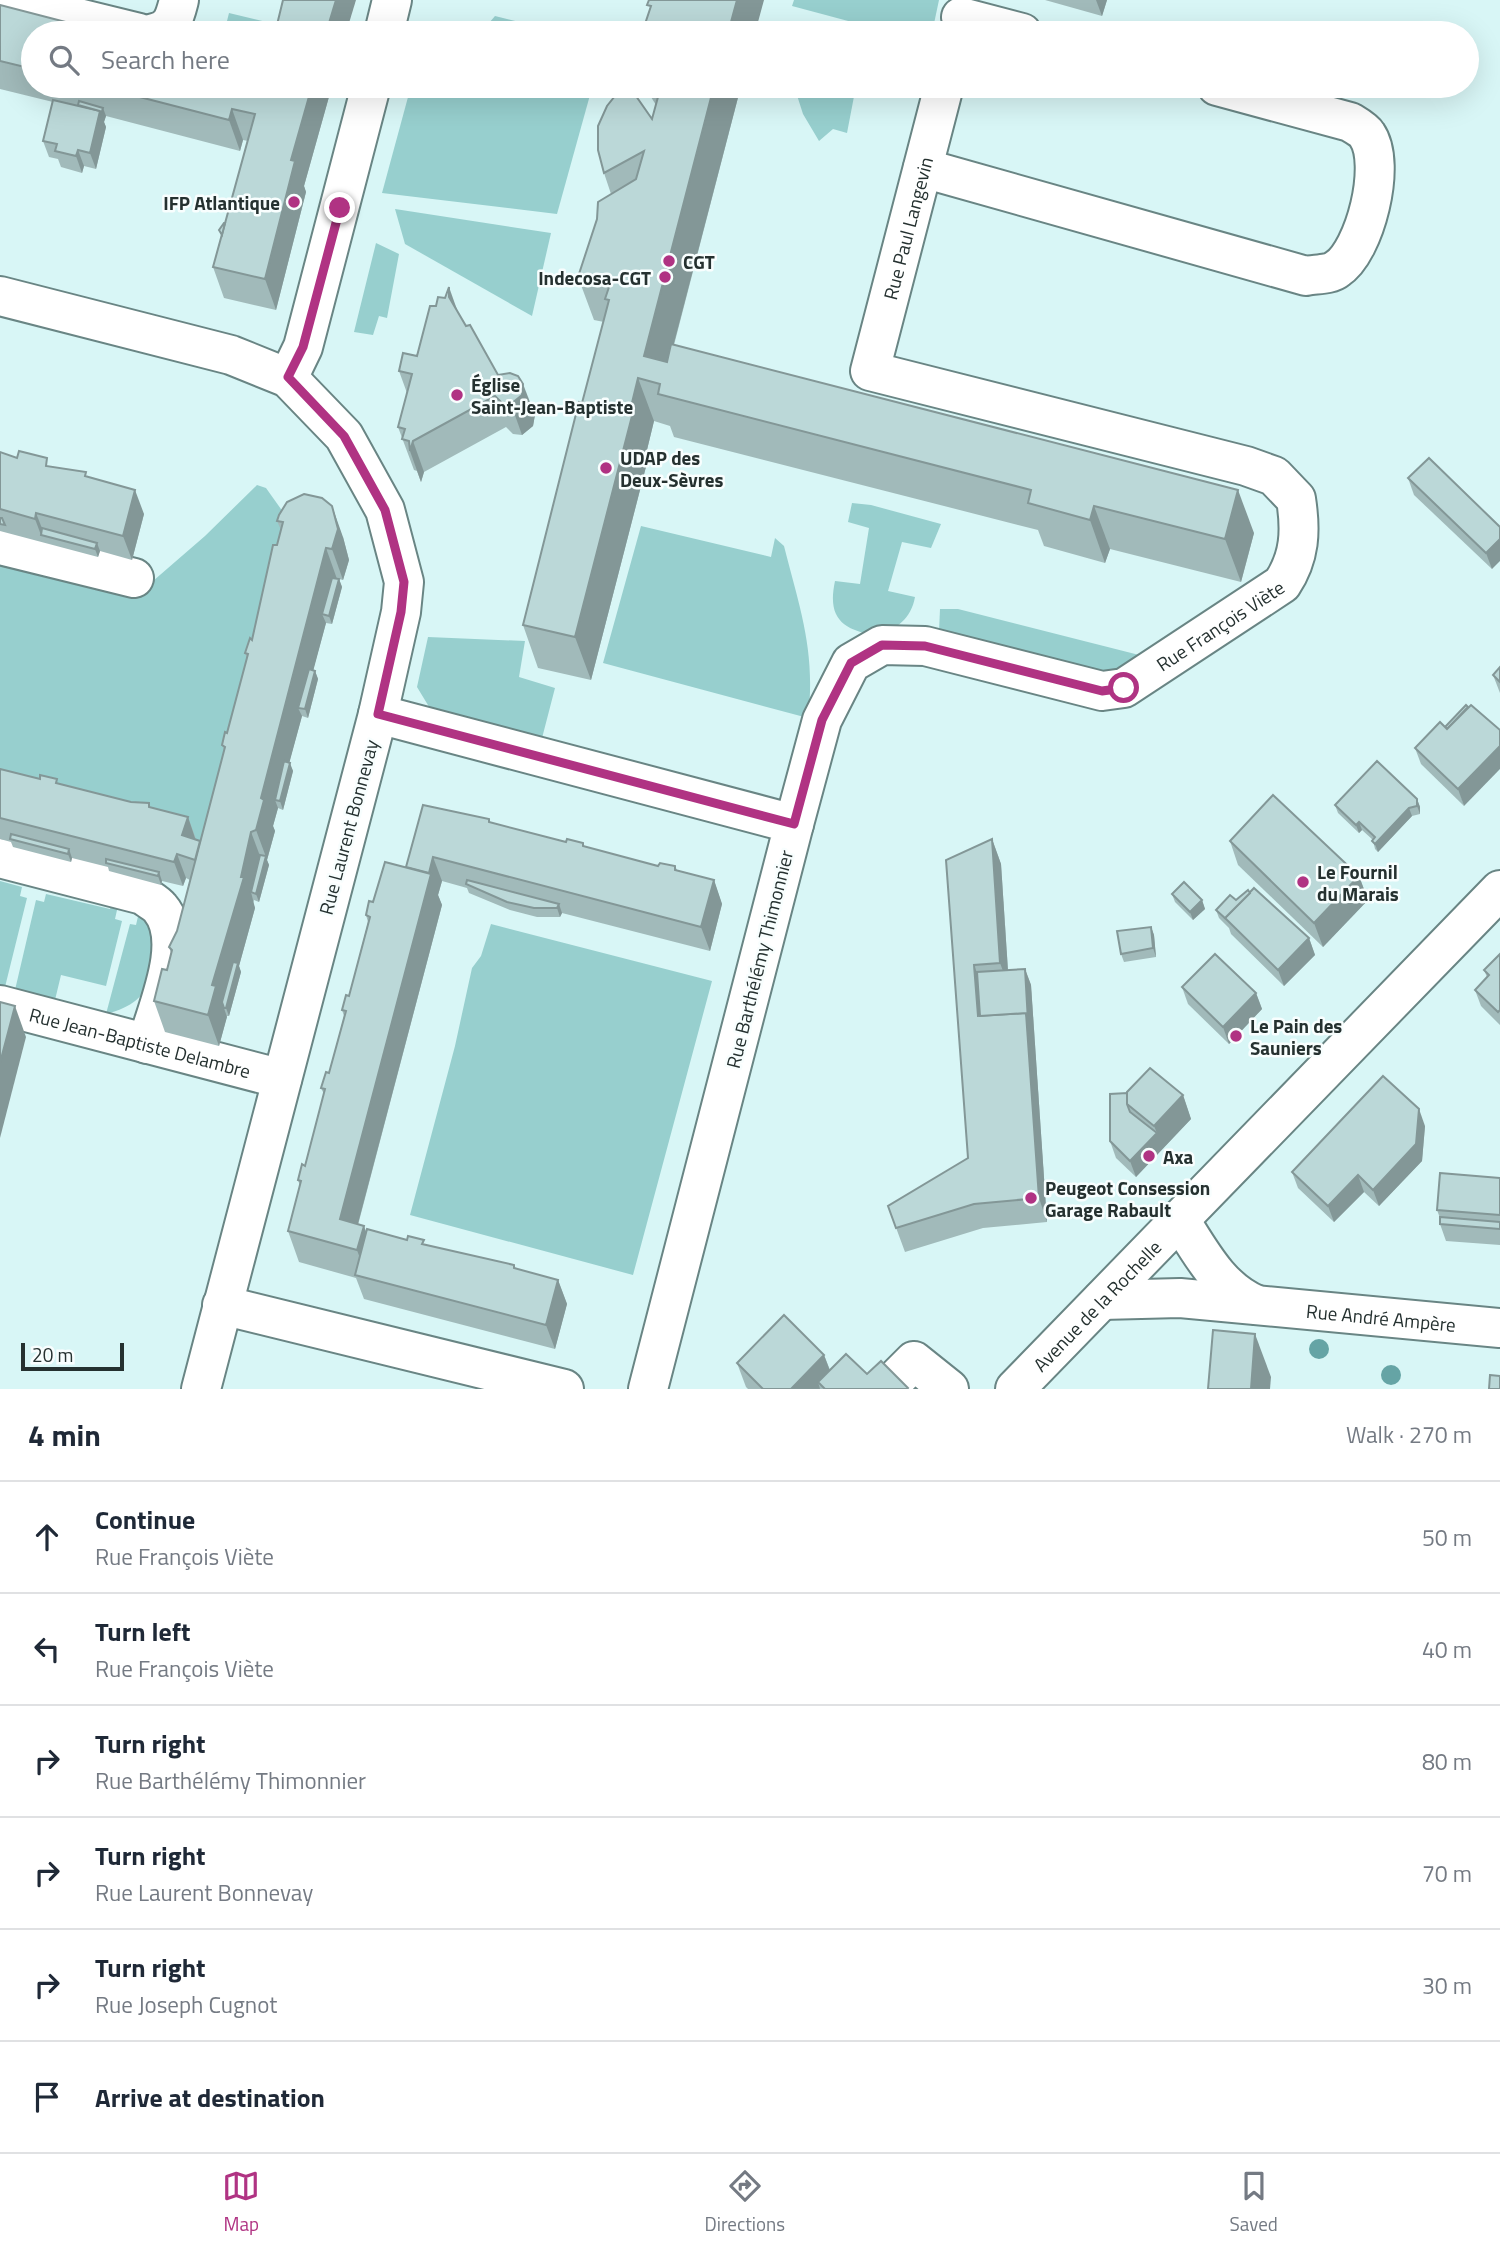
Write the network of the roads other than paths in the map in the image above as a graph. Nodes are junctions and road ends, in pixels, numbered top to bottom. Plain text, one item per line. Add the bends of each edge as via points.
1 (5, 0) edge
2 (179, 0) edge
3 (392, 0) edge
4 (90, 21) edge
5 (174, 21) edge
6 (387, 21) edge
7 (368, 98) edge
8 (941, 98) edge
9 (1261, 98) edge
10 (923, 168) junction
11 (0, 296) edge
12 (870, 371) joint
13 (288, 377) junction
14 (0, 545) edge
15 (134, 578) dead end
16 (378, 714) junction
17 (794, 824) junction
18 (0, 858) edge
19 (1500, 890) edge
20 (0, 1005) edge
21 (147, 1044) junction
22 (282, 1079) junction
23 (1180, 1220) junction
24 (1102, 1300) junction
25 (222, 1305) junction
26 (1262, 1307) junction
27 (1500, 1328) edge
28 (201, 1389) edge
29 (564, 1389) edge
30 (648, 1389) edge
31 (886, 1389) edge
32 (948, 1389) edge
33 (1016, 1389) edge

1 - 4 street
2 - 5 street
3 - 6 street
7 - 13 street via 303,347
8 - 10 street, Rue Paul Langevin
9 - 10 street via 1350,122 1367,135 1376,162 1375,184 1353,254 1335,271 1306,276
10 - 12 street, Rue Paul Langevin
11 - 13 street, Rue Laurent Bonnevay via 231,355
12 - 17 street, Rue François Viète via 1274,476 1296,499 1298,544 1293,567 1282,584 1124,688 1102,691 925,646 882,645 851,663 822,720
13 - 16 street, Rue Laurent Bonnevay via 344,436 385,510 404,582
14 - 15 street
16 - 17 street, Rue Barthélémy Thimonnier
16 - 22 street, Rue Laurent Bonnevay
17 - 30 street, Rue Barthélémy Thimonnier
18 - 21 street via 143,895 160,907 174,946
19 - 23 street, Avenue de la Rochelle
20 - 21 street, Rue Jean-Baptiste Delambre
21 - 22 street, Rue Jean-Baptiste Delambre
22 - 25 street, Rue Laurent Bonnevay
23 - 24 street, Avenue de la Rochelle
23 - 26 street, Rue André Ampère via 1227,1287
24 - 26 street, Rue André Ampère via 1180,1298
24 - 33 street, Avenue de la Rochelle
25 - 28 street, Rue Laurent Bonnevay
25 - 29 street
26 - 27 street, Rue André Ampère
31 - 32 street via 914,1361

